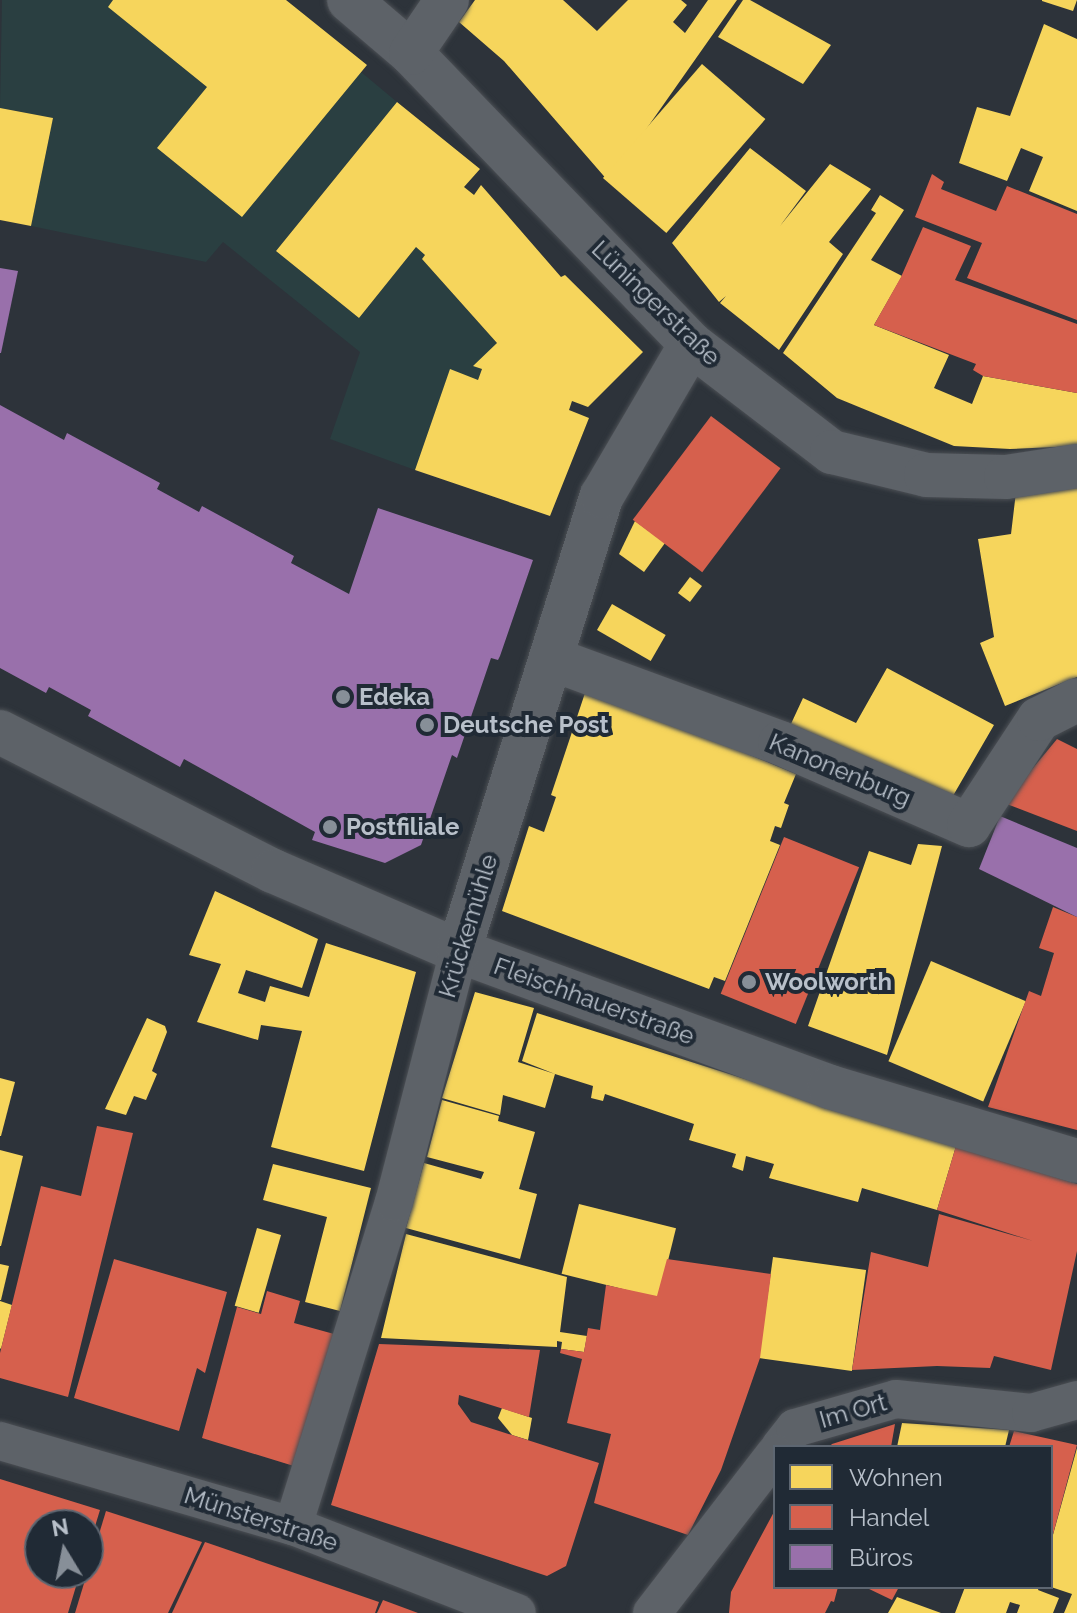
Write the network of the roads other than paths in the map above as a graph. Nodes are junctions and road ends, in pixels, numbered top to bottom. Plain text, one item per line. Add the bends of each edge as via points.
1 (349, 0) edge
2 (447, 0) edge
3 (411, 53) junction
4 (691, 344) junction
5 (1077, 466) edge
6 (552, 659) junction
7 (1077, 700) edge
8 (0, 732) edge
9 (459, 951) junction
10 (1077, 1161) edge
11 (1077, 1400) edge
12 (0, 1441) edge
13 (782, 1445) edge
14 (773, 1457) edge
15 (293, 1526) junction
16 (517, 1613) edge
17 (652, 1613) edge

1 - 3 street, Lüningerstraße
2 - 3 street
3 - 4 street, Lüningerstraße
4 - 5 street, Lüningerstraße via 832,452 926,475 1006,477
4 - 6 street, Krückemühle via 602,496
6 - 7 street, Kanonenburg via 780,743 969,825 1039,719
6 - 9 street, Krückemühle
8 - 9 street, Fleischhauerstraße via 273,871
9 - 10 street, Fleischhauerstraße via 830,1087
9 - 15 street, Krückemühle via 394,1202
11 - 13 street, Im Ort via 1031,1413 896,1399 795,1428
12 - 15 street, Münsterstraße
14 - 17 street
15 - 16 street, Münsterstraße

